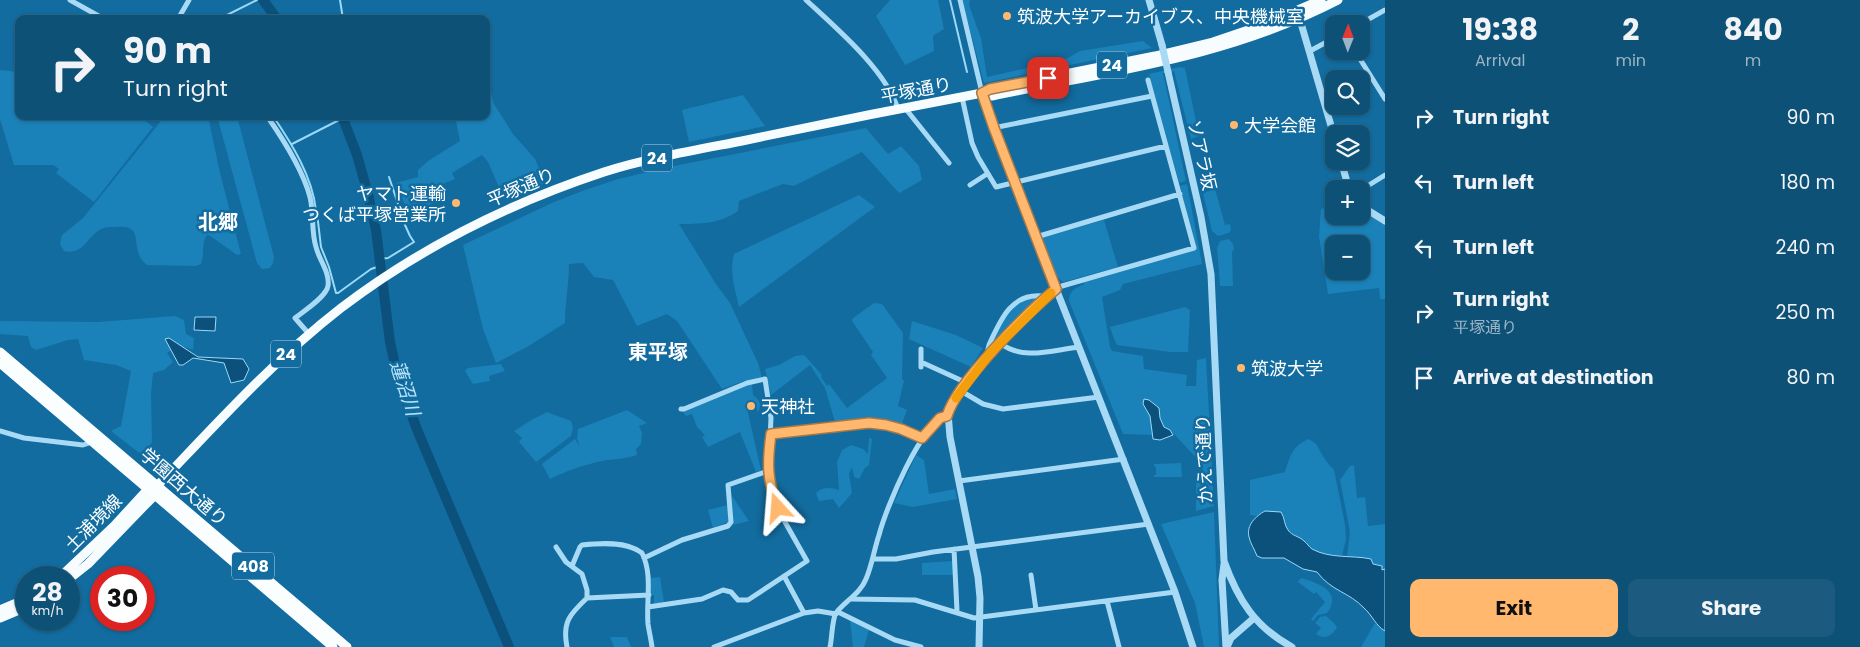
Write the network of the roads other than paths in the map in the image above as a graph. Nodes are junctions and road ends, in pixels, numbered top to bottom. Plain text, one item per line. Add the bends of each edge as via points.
1 (70, 0) edge
2 (189, 0) edge
3 (806, 0) edge
4 (960, 0) edge
5 (1149, 0) edge
6 (1321, 0) edge
7 (1338, 0) edge
8 (1385, 10) edge
9 (97, 15) edge
10 (180, 15) edge
11 (1299, 15) junction
12 (1370, 18) edge
13 (1325, 43) edge
14 (1310, 51) junction
15 (1361, 60) edge
16 (1148, 80) dead end
17 (982, 93) junction
18 (1152, 96) junction
19 (962, 97) junction
20 (1385, 99) edge
21 (901, 109) junction
22 (270, 120) edge
23 (1331, 125) edge
24 (994, 128) junction
25 (1166, 146) junction
26 (949, 163) dead end
27 (987, 174) junction
28 (1385, 175) edge
29 (1015, 183) junction
30 (1370, 184) edge
31 (970, 185) dead end
32 (1180, 194) junction
33 (1370, 212) edge
34 (1385, 221) edge
35 (1036, 237) junction
36 (1207, 244) joint
37 (1056, 289) junction
38 (1045, 299) junction
39 (309, 334) junction
40 (1000, 343) junction
41 (1079, 347) junction
42 (921, 349) dead end
43 (0, 352) edge
44 (991, 352) junction
45 (0, 363) edge
46 (967, 383) junction
47 (961, 391) junction
48 (1099, 397) junction
49 (681, 409) dead end
50 (947, 416) junction
51 (0, 431) edge
52 (771, 434) junction
53 (922, 438) junction
54 (92, 442) junction
55 (1124, 459) junction
56 (768, 471) junction
57 (959, 481) junction
58 (158, 485) junction
59 (151, 492) junction
60 (1149, 524) junction
61 (556, 547) dead end
62 (972, 547) junction
63 (954, 549) junction
64 (644, 558) junction
65 (873, 559) junction
66 (1224, 561) junction
67 (72, 566) edge
68 (572, 566) junction
69 (80, 570) edge
70 (1031, 575) dead end
71 (784, 576) junction
72 (1175, 592) junction
73 (649, 595) junction
74 (587, 598) junction
75 (851, 599) junction
76 (1107, 601) junction
77 (15, 604) edge
78 (648, 608) junction
79 (0, 610) edge
80 (1036, 610) junction
81 (957, 611) junction
82 (15, 612) edge
83 (804, 613) junction
84 (837, 613) junction
85 (980, 617) junction
86 (0, 618) edge
87 (1254, 618) junction
88 (333, 647) edge
89 (347, 647) edge
90 (567, 647) edge
91 (652, 647) edge
92 (714, 647) edge
93 (830, 647) edge
94 (921, 647) edge
95 (979, 647) edge
96 (1119, 647) edge
97 (1193, 647) edge
98 (1227, 647) edge
99 (1292, 647) edge

1 - 9 street
2 - 10 street
3 - 21 street via 850,39
4 - 17 street
5 - 36 street, ソアラ坂, bridge
6 - 11 main road, 平塚通り / 24
7 - 11 main road, 平塚通り / 24
8 - 12 street
11 - 14 street
11 - 17 main road, 平塚通り / 24 via 1242,41 1192,56 992,96
13 - 14 street
14 - 23 street
15 - 20 street
16 - 18 street
17 - 19 main road, 平塚通り / 24
17 - 24 street
18 - 24 street
18 - 25 street
19 - 21 main road, 平塚通り / 24
19 - 27 street via 972,143
21 - 26 street
21 - 39 main road, 平塚通り / 24 via 674,154 551,191 488,218 424,252
22 - 39 street via 286,144 308,189 315,246 326,270 326,293 296,318
24 - 29 street
25 - 29 street
25 - 32 street
27 - 29 street via 996,187
27 - 31 street
28 - 30 street
29 - 35 street
32 - 35 street
32 - 37 street via 1194,248
33 - 34 street
35 - 37 street
36 - 66 street, かえで通り via 1212,288
37 - 38 street
37 - 41 street
38 - 40 street
38 - 44 street via 1042,296 1029,297 1006,312 989,345
39 - 58 main road, 平塚通り / 24 via 270,369
40 - 41 street via 1020,354
40 - 44 street
41 - 48 street
42 - 46 street via 921,364
43 - 58 highway, 学園西大通り / 408
44 - 46 street
45 - 54 highway, 学園西大通り / 408
46 - 47 street
47 - 48 street via 983,404 1003,409
47 - 50 street
48 - 55 street
49 - 52 street via 765,379
50 - 53 street via 940,418
50 - 57 street
51 - 54 street via 24,438 83,445
52 - 53 street via 869,423 901,429
52 - 56 street
53 - 65 street via 879,533
54 - 59 highway, 学園西大通り / 408
55 - 57 street
55 - 60 street
56 - 64 street via 728,485 731,522 728,526 682,540
56 - 71 street via 778,508 807,560
57 - 62 street
58 - 59 main road, 平塚通り / 24
58 - 89 highway, 学園西大通り / 408
59 - 67 main road, 土浦境線 / 24
59 - 69 main road, 土浦境線 / 24
59 - 88 highway, 学園西大通り / 408
60 - 62 street
60 - 72 street
61 - 68 street
62 - 63 street
62 - 85 street via 978,577
63 - 65 street via 896,560
63 - 81 street
64 - 68 street via 634,548 593,543 580,546
64 - 73 street
65 - 75 street via 863,585
66 - 87 street, かえで通り via 1237,594
66 - 98 street via 1222,580
68 - 74 street via 582,574
70 - 80 street
71 - 78 street via 748,600 738,600 731,592 723,590 702,599
71 - 83 street
72 - 76 street
72 - 97 street
73 - 74 street
73 - 78 street
74 - 90 street via 568,616
75 - 81 street via 909,599
75 - 84 street
76 - 80 street
76 - 96 street
77 - 79 main road
78 - 91 street
80 - 85 street
81 - 85 street
82 - 86 main road
83 - 84 street
83 - 92 street
84 - 93 street
84 - 94 street via 895,640
85 - 95 street
87 - 98 street via 1231,638
87 - 99 street, かえで通り

